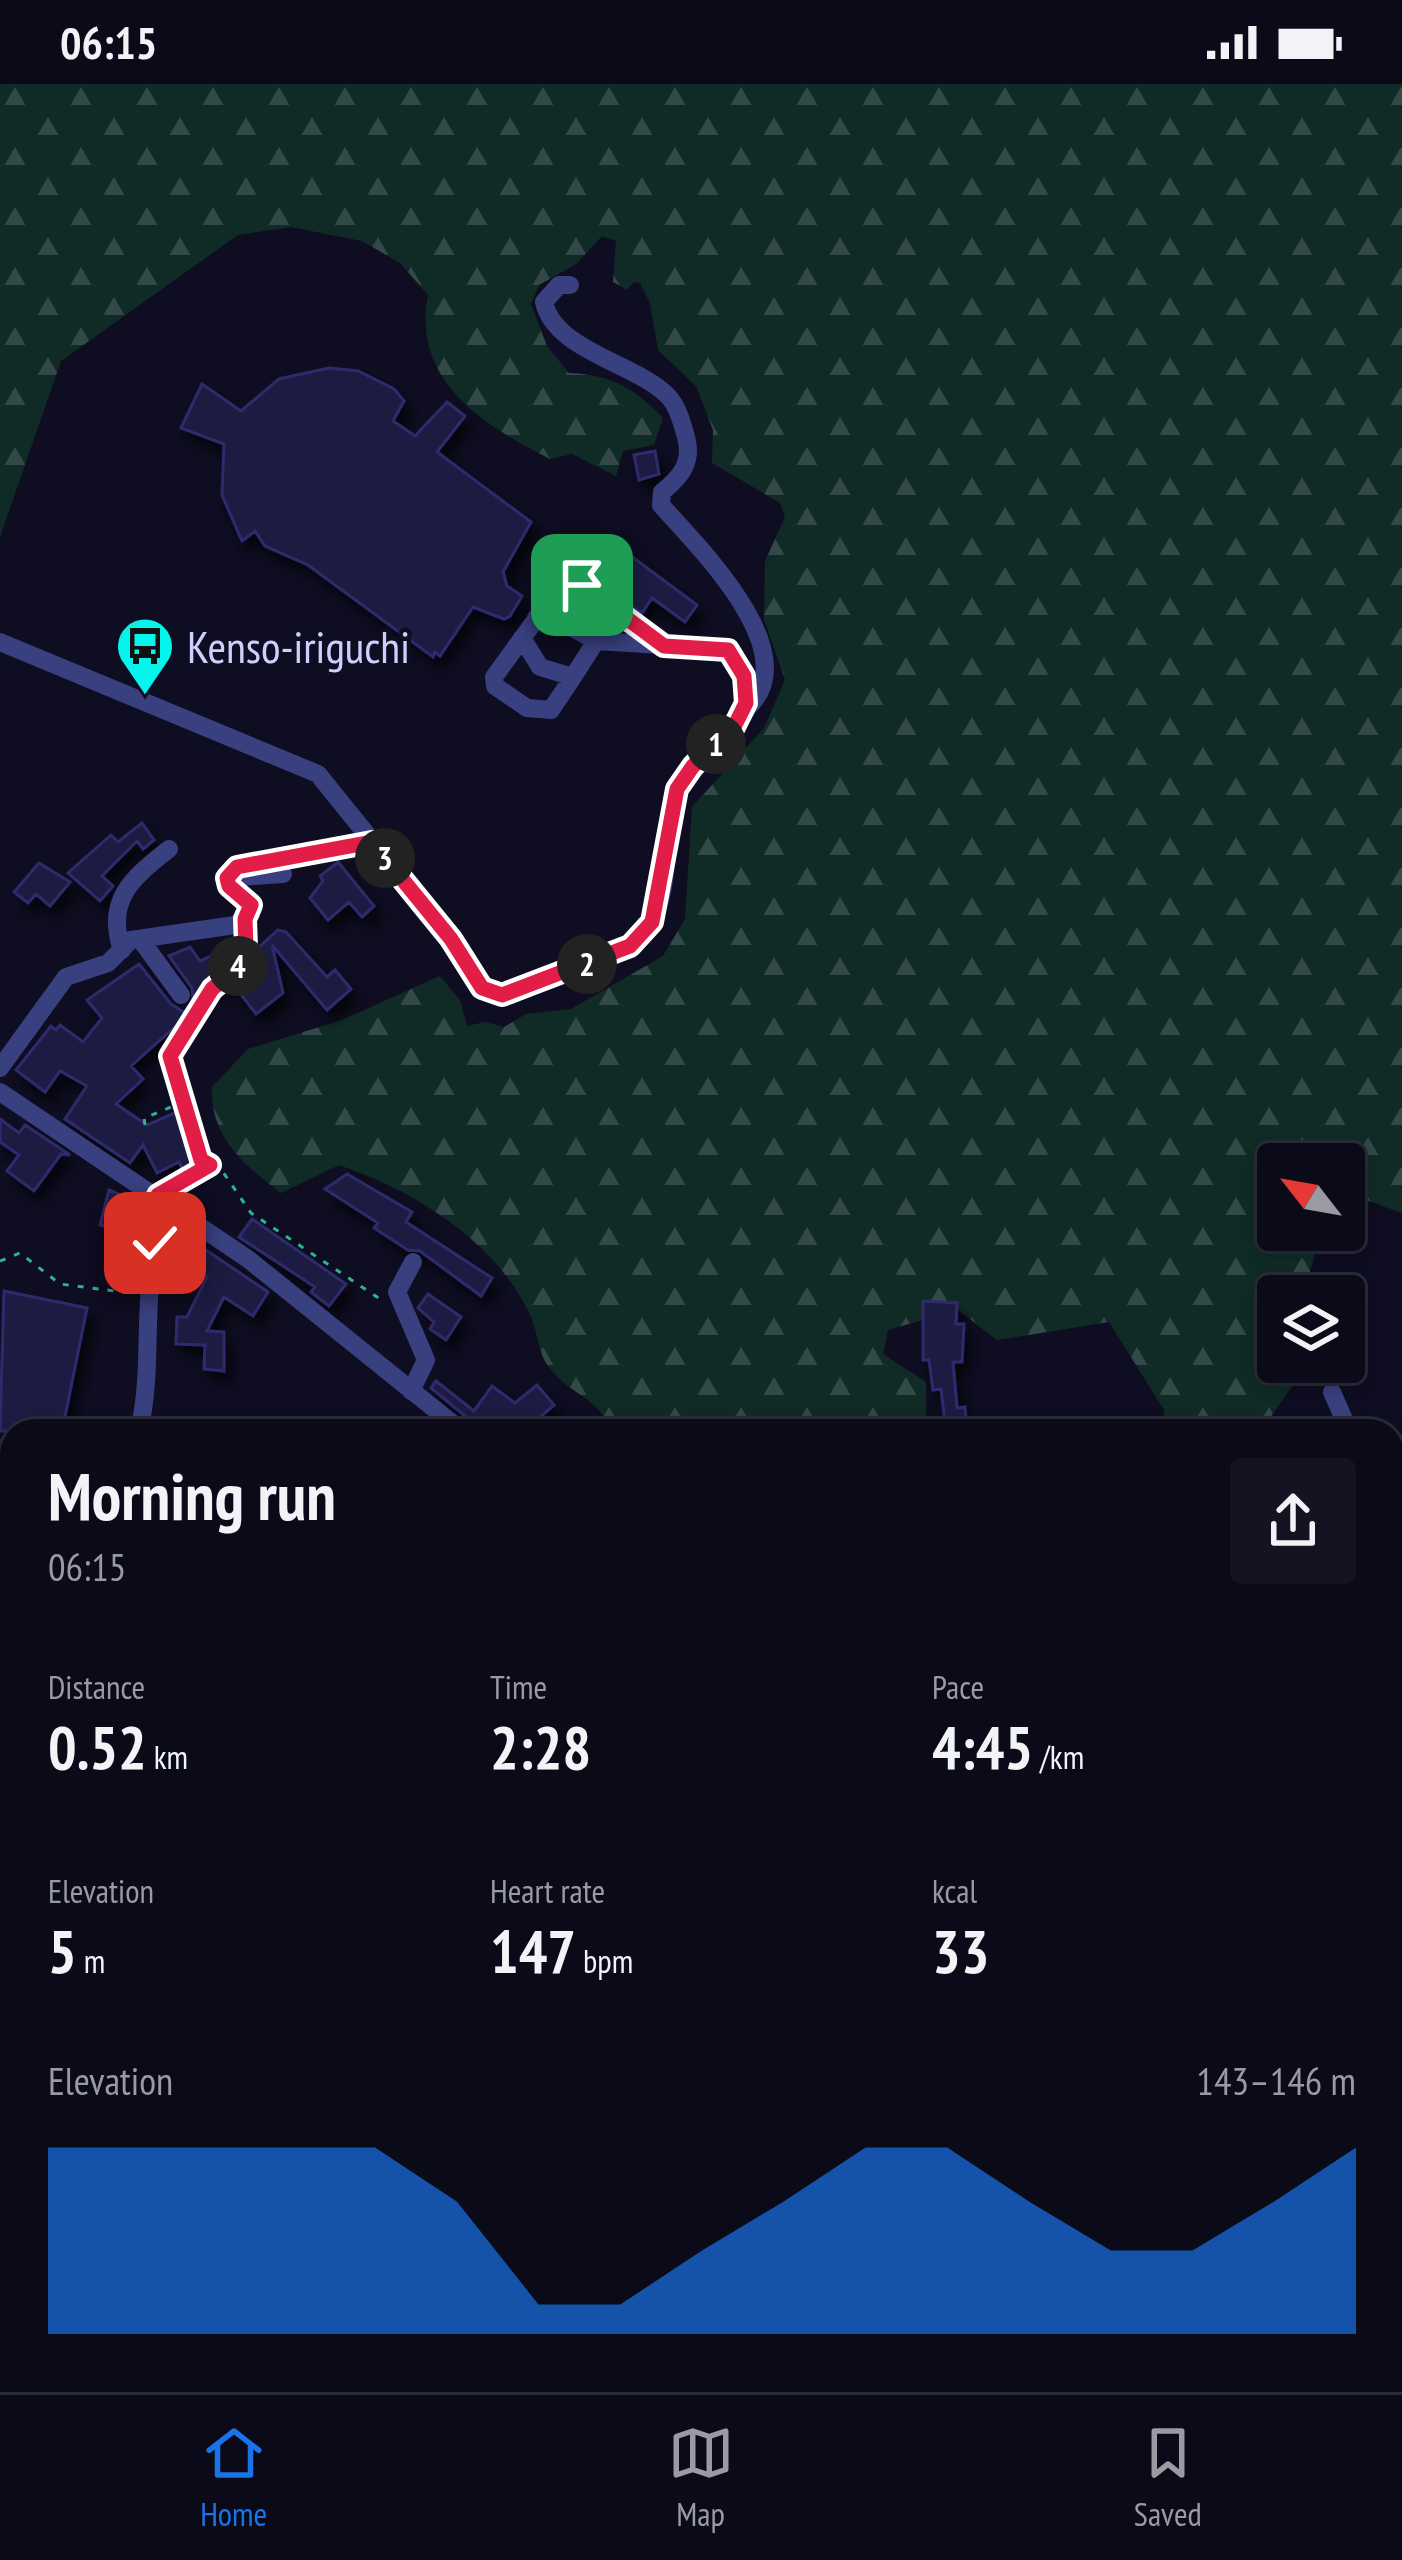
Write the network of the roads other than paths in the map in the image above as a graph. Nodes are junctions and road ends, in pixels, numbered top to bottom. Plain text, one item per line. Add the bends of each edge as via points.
1 (570, 284) dead end
2 (536, 619) junction
3 (522, 638) junction
4 (596, 641) junction
5 (0, 642) edge
6 (664, 646) junction
7 (573, 677) junction
8 (743, 710) junction
9 (372, 842) junction
10 (169, 849) dead end
11 (283, 874) dead end
12 (227, 878) junction
13 (131, 944) junction
14 (181, 995) dead end
15 (0, 1069) edge
16 (0, 1092) edge
17 (158, 1195) junction
18 (412, 1262) dead end
19 (411, 1390) junction
20 (1332, 1392) dead end
21 (140, 1419) edge
22 (447, 1419) edge
23 (1344, 1419) edge

1 - 8 street via 544,302 550,319 677,409 690,451 661,505 717,564 758,637 761,687
2 - 3 street
2 - 4 street via 553,617
2 - 6 street via 573,580
3 - 7 street via 540,667
3 - 7 street via 495,686 541,712 551,710
4 - 6 street
4 - 7 street
5 - 9 street via 297,762 318,774
6 - 8 street via 728,650 746,691
8 - 9 street via 677,789 660,903 638,940 509,996 482,988
9 - 12 street via 237,867
10 - 13 street via 124,885 114,926
11 - 12 street
12 - 13 street via 251,905 235,926
13 - 14 street
13 - 15 street via 107,963 66,977
16 - 17 street
17 - 19 street
17 - 21 street via 166,1214 147,1295
18 - 19 street via 400,1279 400,1308 426,1360
19 - 22 street
20 - 23 street

